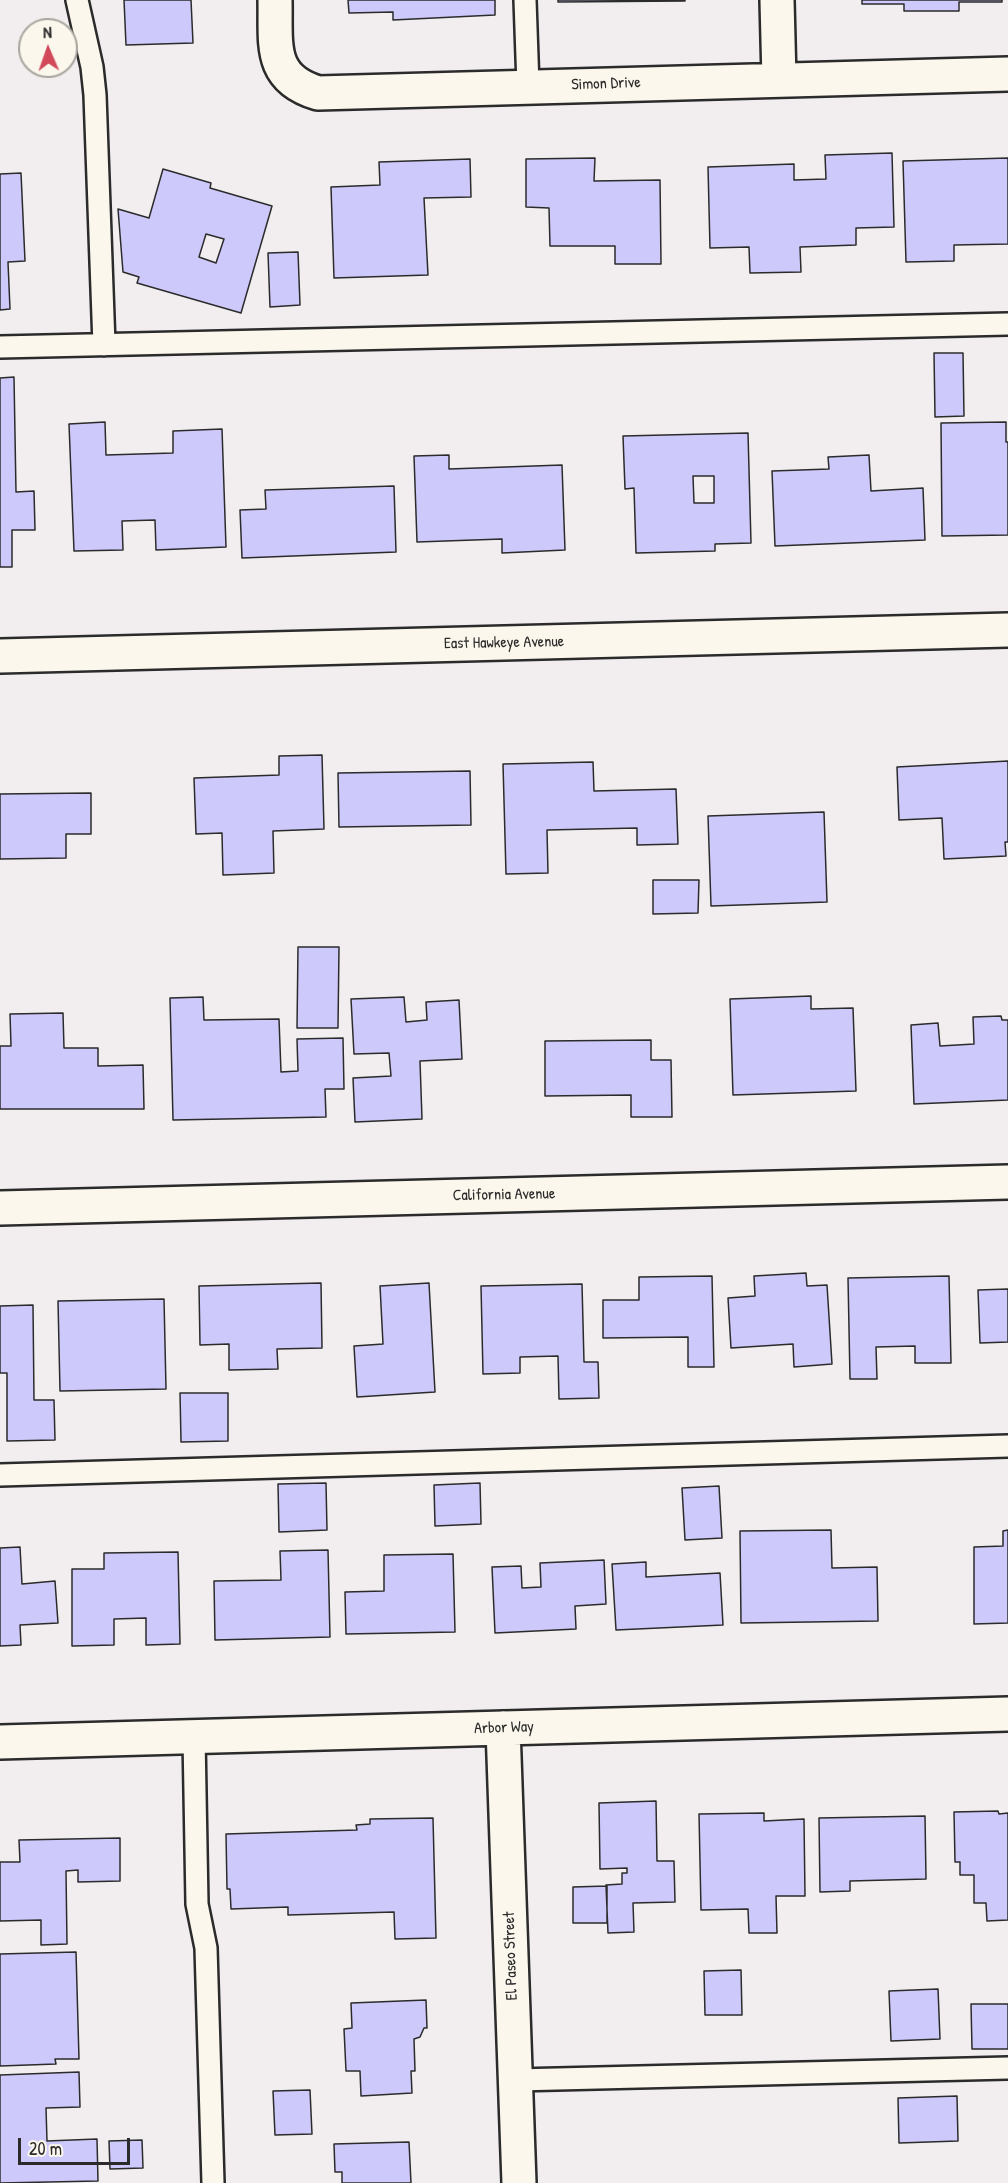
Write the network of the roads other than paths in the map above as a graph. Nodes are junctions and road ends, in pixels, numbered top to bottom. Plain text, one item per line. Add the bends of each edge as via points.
1 (76, 0) edge
2 (275, 0) edge
3 (525, 0) edge
4 (777, 0) edge
5 (1008, 74) edge
6 (779, 80) junction
7 (528, 87) junction
8 (1008, 324) edge
9 (104, 345) junction
10 (0, 347) edge
11 (1008, 630) edge
12 (0, 656) edge
13 (1008, 1182) edge
14 (0, 1208) edge
15 (1008, 1446) edge
16 (0, 1474) edge
17 (1008, 1714) edge
18 (503, 1728) junction
19 (194, 1737) junction
20 (0, 1742) edge
21 (1008, 2068) edge
22 (516, 2080) junction
23 (213, 2183) edge
24 (519, 2183) edge

1 - 9 lane via 95,95
2 - 7 street, Simon Drive via 281,67 303,88 318,93
3 - 7 lane
4 - 6 street
5 - 6 street, Simon Drive
6 - 7 street, Simon Drive
8 - 9 lane
9 - 10 lane
11 - 12 street, East Hawkeye Avenue
13 - 14 street, California Avenue
15 - 16 lane
17 - 18 street, Arbor Way
18 - 19 street, Arbor Way
18 - 22 street, El Paseo Street
19 - 20 street, Arbor Way
19 - 23 lane via 197,1904 206,1948
21 - 22 lane
22 - 24 street, El Paseo Street

